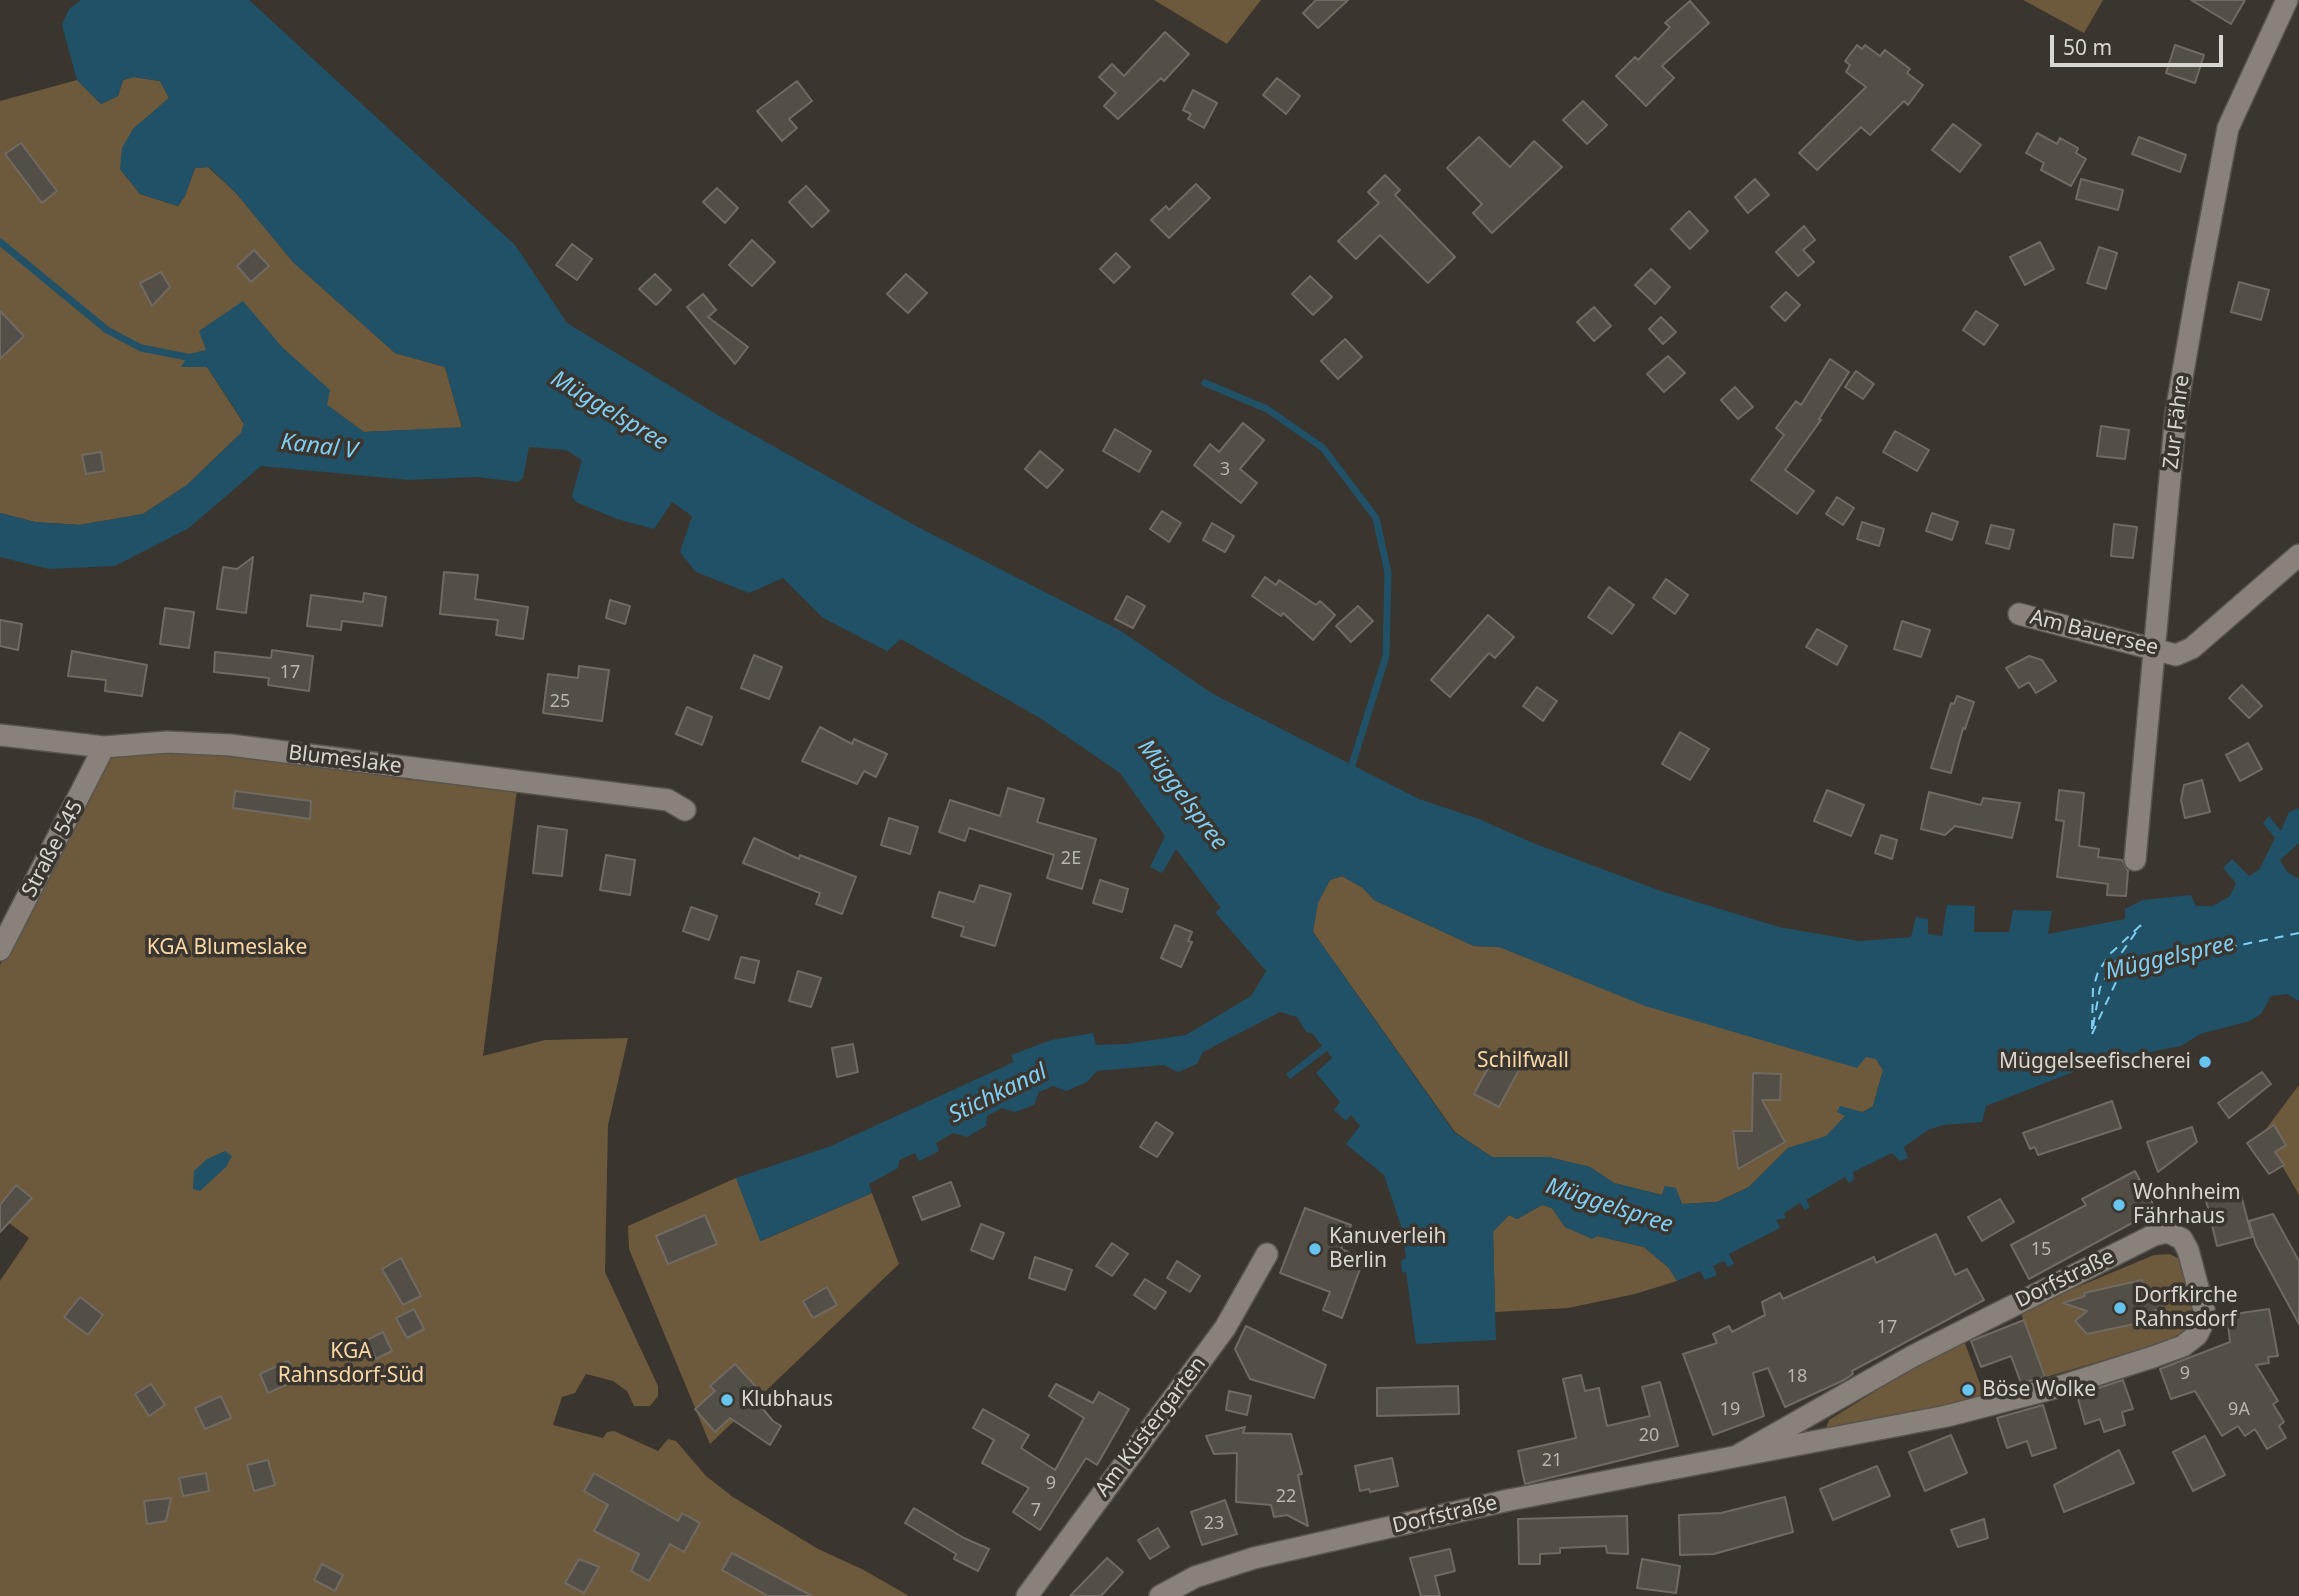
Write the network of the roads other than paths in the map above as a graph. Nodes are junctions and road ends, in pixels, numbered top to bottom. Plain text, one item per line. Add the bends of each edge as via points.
1 (2287, 0) edge
2 (2299, 555) edge
3 (2019, 614) dead end
4 (2154, 649) junction
5 (0, 735) edge
6 (104, 747) junction
7 (685, 810) dead end
8 (2135, 860) dead end
9 (0, 950) edge
10 (1267, 1254) dead end
11 (1737, 1456) junction
12 (1027, 1596) edge
13 (1160, 1596) edge

1 - 4 street, Zur Fähre via 2228,128 2176,412
2 - 4 street, Am Bauersee via 2192,648 2176,655
3 - 4 street, Am Bauersee
4 - 8 street, Zur Fähre
5 - 6 street, Blumeslake
6 - 7 street, Blumeslake via 167,742 230,745 668,800
6 - 9 street, Straße 545
10 - 12 street, Am Küstergarten via 1225,1328
11 - 11 street, Dorfstraße via 1947,1416 2055,1388 2183,1346 2197,1335 2204,1321 2188,1250 2182,1239 2168,1233 2154,1235 1913,1356
11 - 13 street, Dorfstraße via 1509,1500 1254,1558 1195,1577

